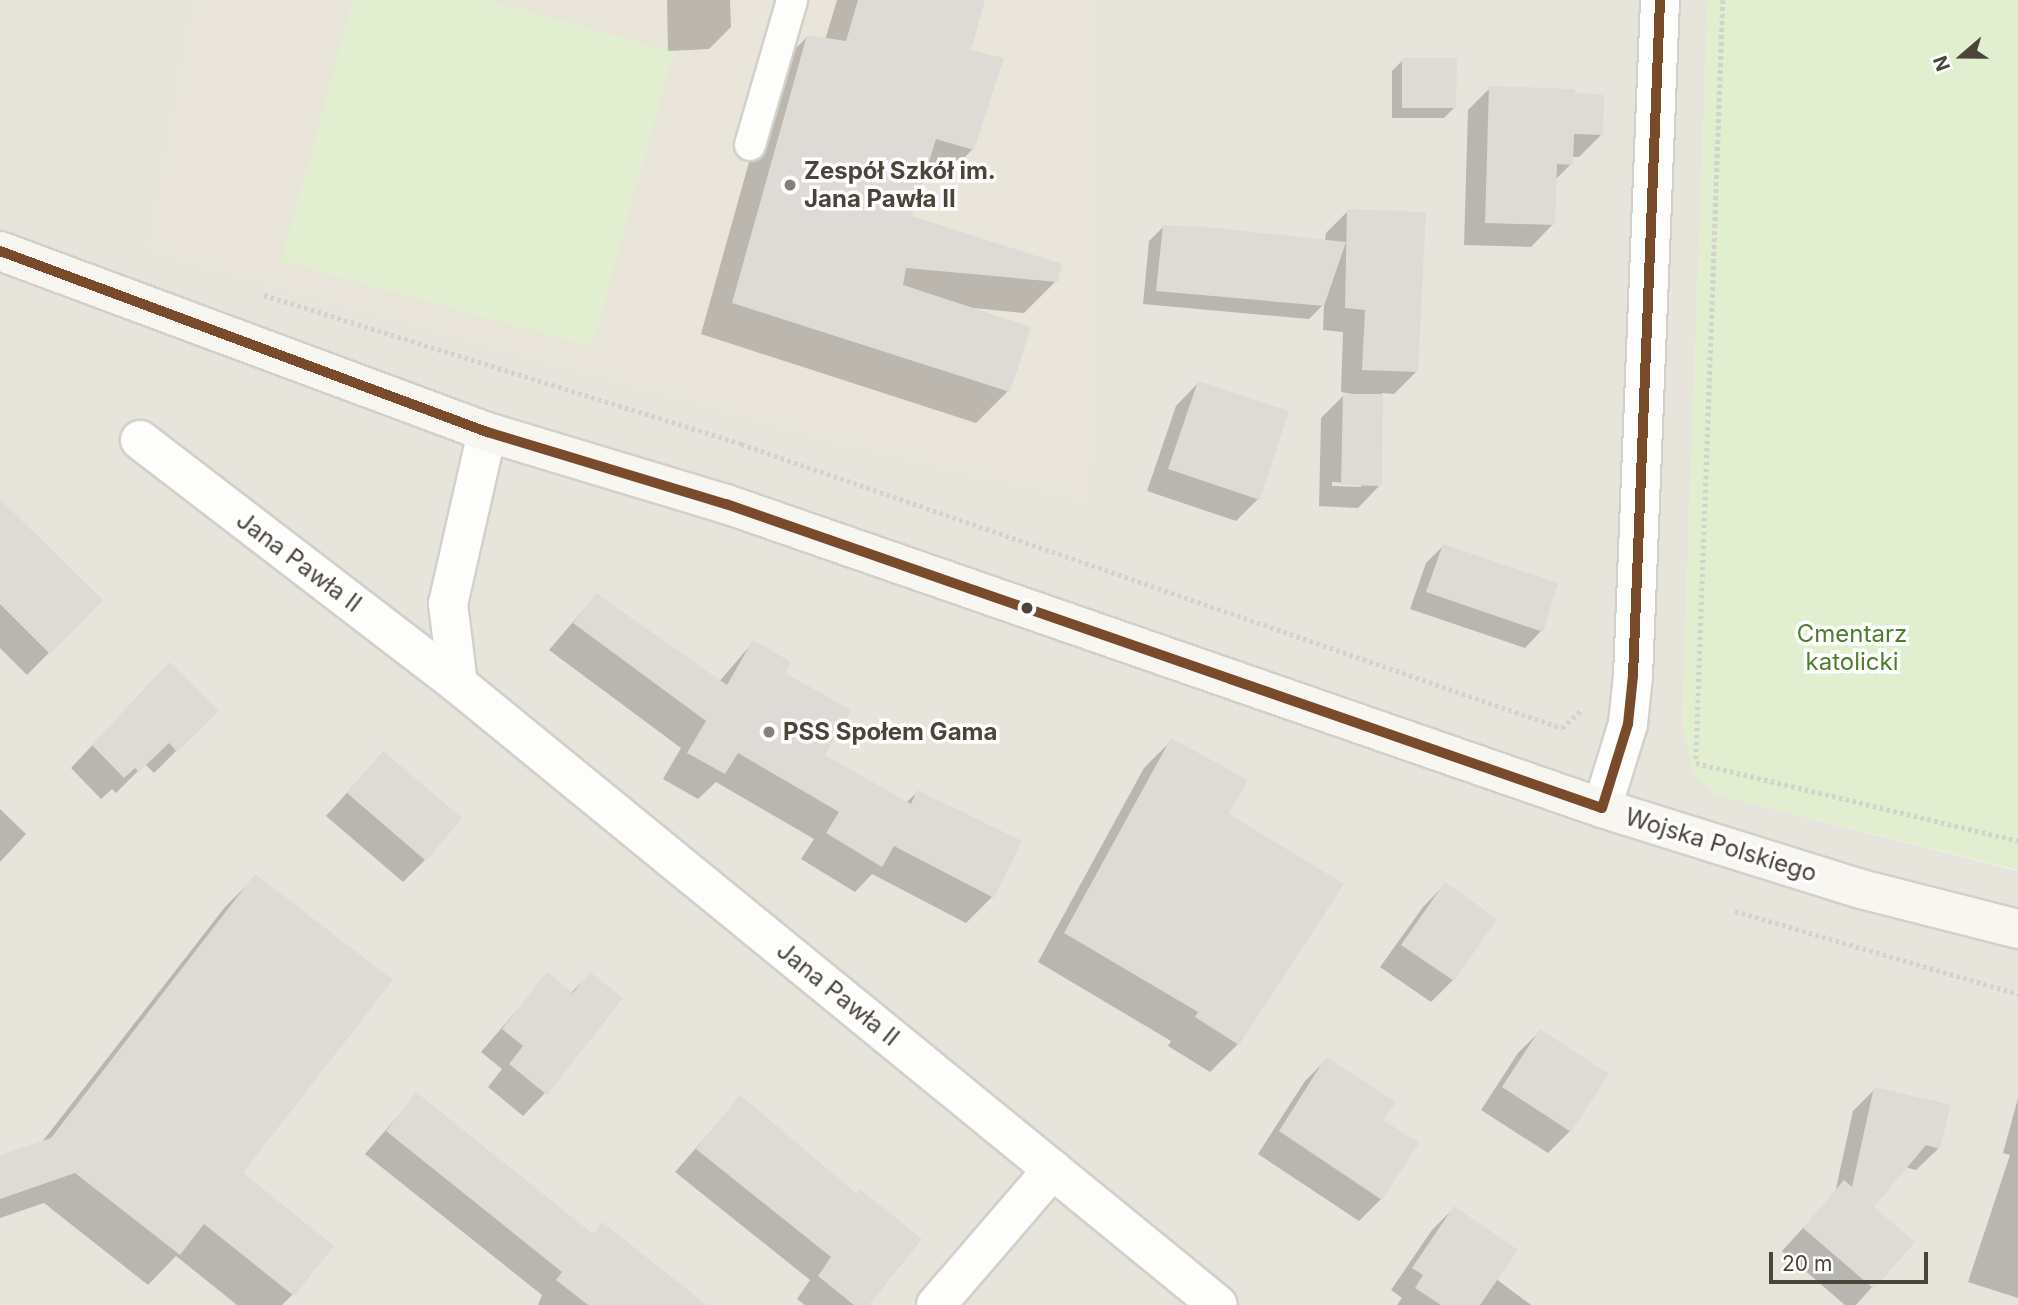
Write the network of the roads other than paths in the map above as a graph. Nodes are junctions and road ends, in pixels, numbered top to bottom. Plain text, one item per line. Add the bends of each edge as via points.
1 (792, 0) edge
2 (1660, 0) edge
3 (750, 145) dead end
4 (0, 251) edge
5 (487, 432) junction
6 (140, 440) dead end
7 (458, 684) junction
8 (1602, 808) junction
9 (2018, 929) edge
10 (1053, 1170) junction
11 (936, 1305) edge
12 (1218, 1305) edge

1 - 3 lane
2 - 8 street via 1633,676 1628,724
4 - 5 main road, Wojska Polskiego
5 - 7 street via 447,604
5 - 8 main road, Wojska Polskiego via 726,504
6 - 7 street, Jana Pawła II
7 - 10 street, Jana Pawła II
8 - 9 main road, Wojska Polskiego via 1861,889
10 - 11 street
10 - 12 street, Jana Pawła II

